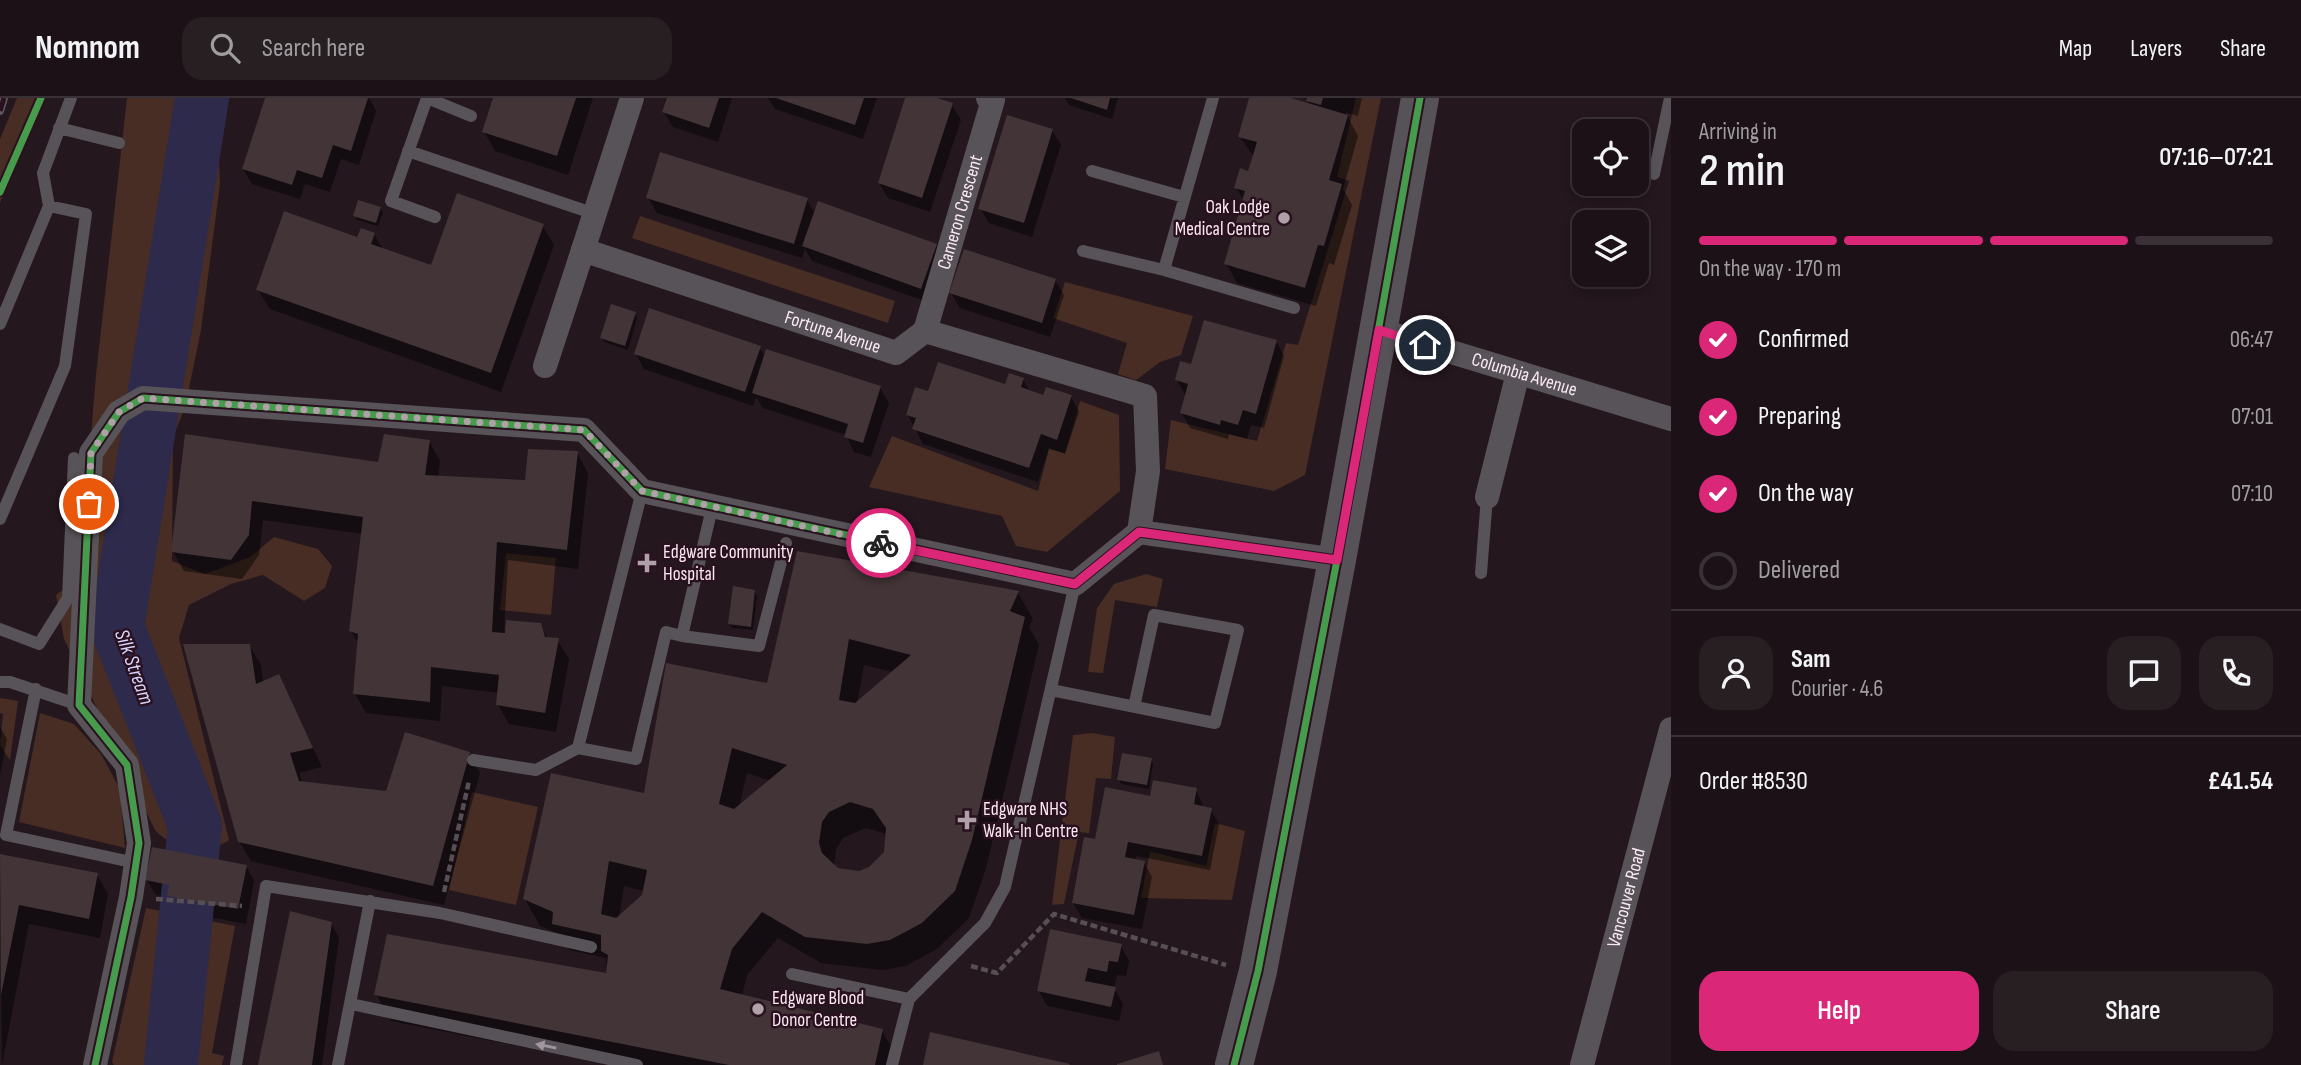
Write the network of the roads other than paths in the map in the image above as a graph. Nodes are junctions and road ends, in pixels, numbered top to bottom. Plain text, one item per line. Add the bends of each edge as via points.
1 (71, 98) edge
2 (632, 98) edge
3 (988, 98) edge
4 (1213, 98) edge
5 (1420, 98) edge
6 (1670, 98) edge
7 (471, 116) dead end
8 (60, 128) junction
9 (119, 143) dead end
10 (408, 151) junction
11 (1092, 171) dead end
12 (1654, 174) dead end
13 (1184, 197) junction
14 (49, 206) junction
15 (595, 214) junction
16 (435, 218) dead end
17 (583, 250) junction
18 (1083, 251) dead end
19 (1164, 270) junction
20 (1294, 308) dead end
21 (0, 324) edge
22 (1379, 330) junction
23 (925, 331) junction
24 (545, 366) dead end
25 (1518, 373) junction
26 (1671, 419) edge
27 (74, 458) dead end
28 (642, 491) junction
29 (1487, 497) joint
30 (712, 508) junction
31 (0, 519) edge
32 (1139, 532) junction
33 (786, 543) dead end
34 (1337, 560) junction
35 (1481, 573) dead end
36 (1075, 584) junction
37 (0, 629) edge
38 (682, 636) junction
39 (0, 682) edge
40 (36, 690) junction
41 (1051, 690) junction
42 (79, 705) junction
43 (1133, 707) junction
44 (1671, 729) edge
45 (578, 748) junction
46 (473, 760) road end
47 (136, 863) junction
48 (370, 901) junction
49 (591, 947) dead end
50 (792, 974) dead end
51 (909, 999) junction
52 (351, 1004) junction
53 (95, 1065) edge
54 (236, 1065) edge
55 (338, 1065) edge
56 (637, 1065) edge
57 (892, 1065) edge
58 (1234, 1065) edge
59 (1582, 1065) edge

1 - 8 lane
2 - 15 street
3 - 23 street, Cameron Crescent via 993,100
4 - 13 lane
5 - 22 main road
6 - 12 lane
7 - 10 lane via 427,99
8 - 9 lane
8 - 14 lane via 43,173
10 - 15 lane
10 - 16 lane via 391,201
11 - 13 lane
13 - 19 lane
14 - 21 lane
14 - 31 lane via 86,214 65,366
15 - 17 street
17 - 23 street, Fortune Avenue via 896,353
17 - 24 street
18 - 19 lane
19 - 20 lane
22 - 25 street, Columbia Avenue
22 - 34 main road
23 - 32 street via 1144,396 1148,471
25 - 26 street, Columbia Avenue
25 - 29 street
27 - 37 lane via 68,598 39,644
28 - 30 street
28 - 42 street via 584,430 143,398 119,412 91,453
28 - 45 lane
29 - 35 lane
30 - 36 street
30 - 38 lane
32 - 34 street
32 - 36 street
33 - 38 lane via 759,646
34 - 58 main road via 1258,971
36 - 41 lane
38 - 45 lane via 666,632 636,759
39 - 40 lane
40 - 42 lane
40 - 47 lane via 6,835
41 - 43 lane
41 - 51 lane via 1005,887 985,923
42 - 47 street via 127,765 139,843
43 - 43 lane via 1154,615 1238,630 1215,723
44 - 59 street, Vancouver Road
45 - 46 lane via 536,770
47 - 53 street
48 - 49 lane
48 - 52 lane
48 - 54 lane via 266,886
50 - 51 lane
51 - 57 lane
52 - 55 lane
56 -> 52 lane

